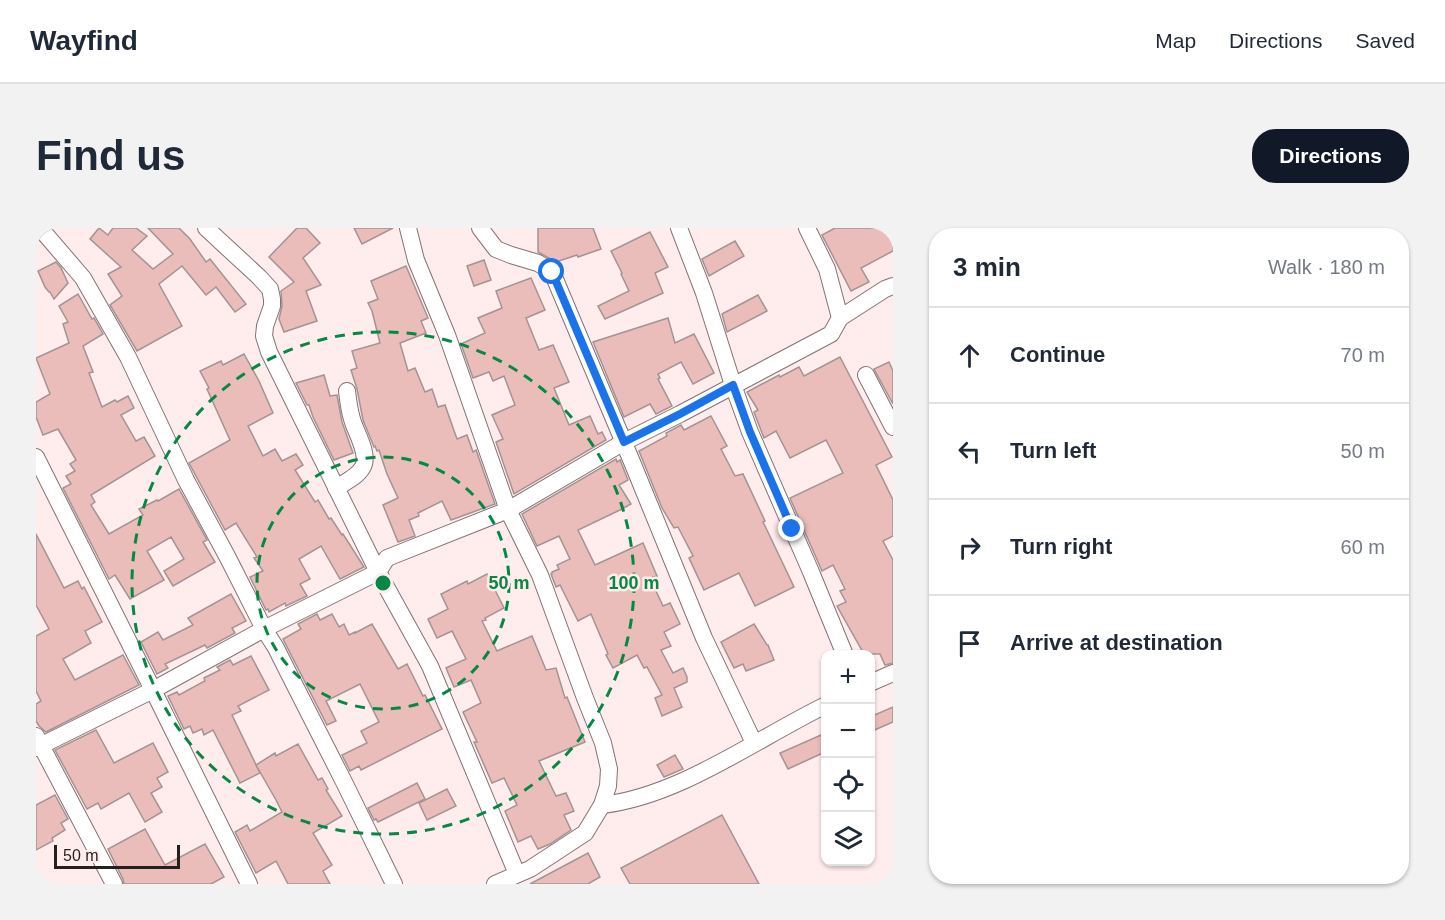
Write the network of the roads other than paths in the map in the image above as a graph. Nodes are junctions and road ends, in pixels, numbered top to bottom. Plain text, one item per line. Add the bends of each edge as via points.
1 (38, 228) edge
2 (206, 228) edge
3 (408, 228) edge
4 (480, 228) edge
5 (680, 228) edge
6 (807, 228) edge
7 (893, 286) edge
8 (840, 318) junction
9 (866, 375) dead end
10 (733, 385) junction
11 (347, 391) dead end
12 (893, 427) edge
13 (624, 442) junction
14 (36, 457) edge
15 (336, 488) junction
16 (508, 510) junction
17 (378, 572) junction
18 (264, 630) junction
19 (843, 650) edge
20 (893, 673) edge
21 (875, 681) edge
22 (153, 690) junction
23 (821, 707) edge
24 (38, 743) edge
25 (754, 743) junction
26 (603, 805) junction
27 (517, 874) junction
28 (114, 884) edge
29 (249, 884) edge
30 (394, 884) edge
31 (495, 884) edge

1 - 18 street via 83,278 123,348
2 - 15 street via 270,289 272,306 264,336 269,352
3 - 16 street via 416,260 447,335
4 - 13 street via 496,249 538,263 552,272
5 - 10 street
6 - 8 street via 827,268
7 - 8 street
8 - 10 street via 831,334
9 - 12 street
10 - 13 street
10 - 19 street
11 - 15 street via 364,461 354,476
13 - 16 street
13 - 25 street via 704,638
14 - 22 street
15 - 17 street
16 - 17 street via 387,558
16 - 26 street via 540,575 603,743 609,769
17 - 18 street
17 - 27 street via 430,666
18 - 22 street
18 - 30 street
20 - 21 street
22 - 24 street
22 - 29 street
23 - 25 street
24 - 28 street
25 - 26 street via 676,784
26 - 27 street via 585,833
27 - 31 street

